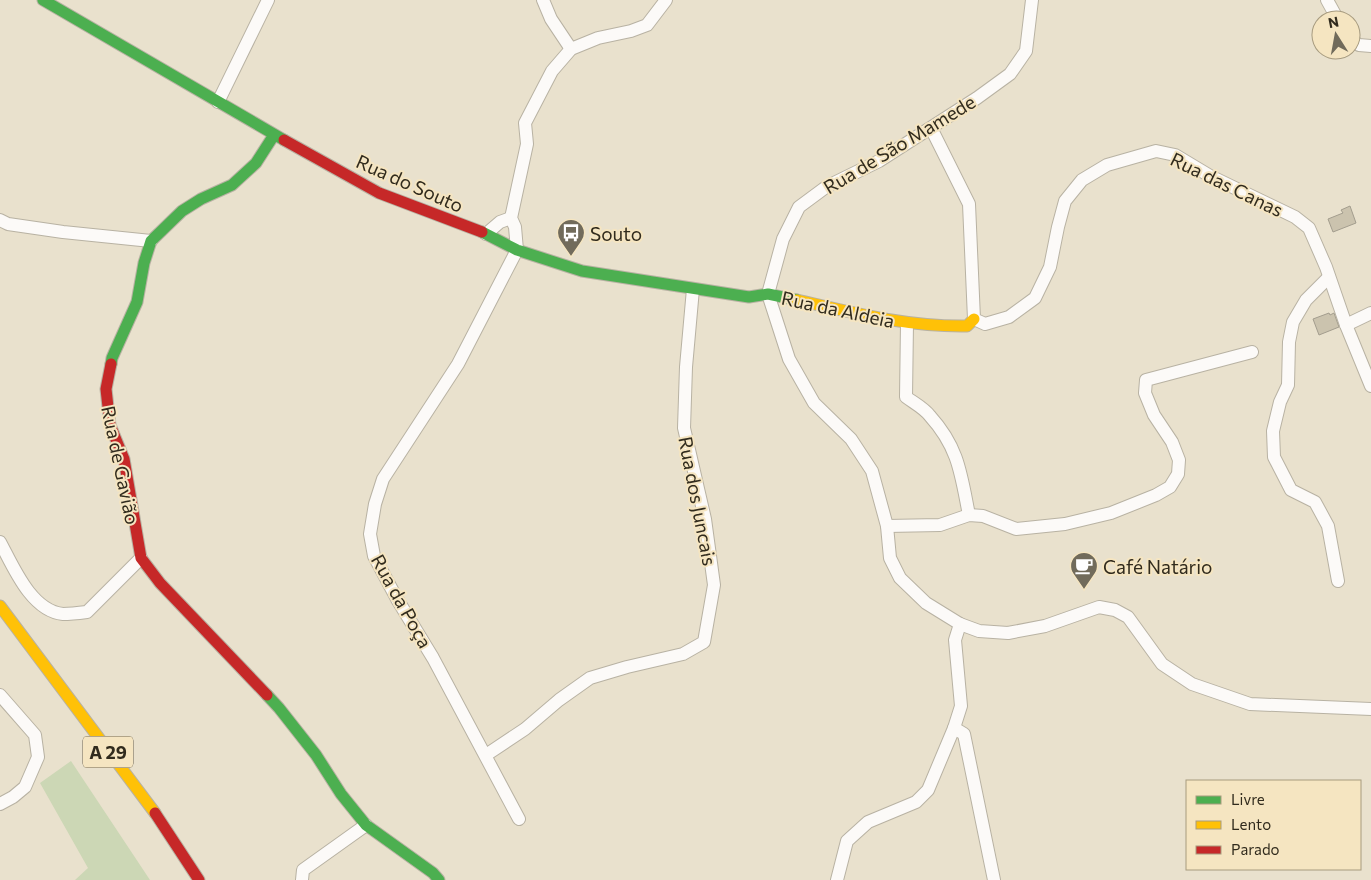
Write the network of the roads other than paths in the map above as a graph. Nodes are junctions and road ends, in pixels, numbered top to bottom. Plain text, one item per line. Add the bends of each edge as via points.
1 (42, 0) edge
2 (268, 0) edge
3 (543, 0) edge
4 (666, 0) edge
5 (1032, 0) edge
6 (571, 49) junction
7 (218, 102) junction
8 (931, 128) junction
9 (274, 134) junction
10 (511, 218) junction
11 (0, 220) edge
12 (486, 234) junction
13 (151, 241) junction
14 (517, 250) junction
15 (1330, 277) junction
16 (693, 289) junction
17 (768, 294) junction
18 (1371, 313) edge
19 (974, 319) junction
20 (907, 323) junction
21 (1346, 325) junction
22 (1252, 352) dead end
23 (1371, 386) edge
24 (969, 515) junction
25 (887, 526) junction
26 (0, 542) edge
27 (141, 558) junction
28 (1338, 581) dead end
29 (0, 606) edge
30 (960, 624) junction
31 (0, 696) edge
32 (1371, 709) edge
33 (954, 728) junction
34 (486, 754) junction
35 (0, 804) edge
36 (519, 819) dead end
37 (366, 825) junction
38 (199, 880) edge
39 (302, 880) edge
40 (439, 880) edge
41 (837, 880) edge
42 (994, 880) edge

1 - 7 main road, Rua do Souto
2 - 7 street
3 - 6 street
4 - 6 street via 647,25
5 - 8 street, Rua de São Mamede via 1026,51 1010,74
6 - 10 street via 552,71 525,123 527,144
7 - 9 main road, Rua do Souto
8 - 17 street, Rua de São Mamede via 826,187 800,208 783,239
8 - 19 street via 970,204
9 - 12 main road, Rua do Souto via 378,192
9 - 13 main road via 256,163 232,185 182,211
10 - 12 street via 500,222
10 - 14 street
11 - 13 street via 45,230
12 - 14 main road, Rua do Souto
13 - 27 main road, Rua de Gavião via 137,302 112,358 106,388 110,425 124,459
14 - 16 main road, Rua do Souto via 582,271
14 - 34 street, Rua da Poça via 458,364 383,479 370,534 374,556
15 - 19 street, Rua das Canas via 1309,228 1295,217 1210,176 1175,155 1156,151 1107,165 1082,180 1066,201 1050,267 1035,298 1009,317 986,324
15 - 21 street, Rua das Canas
15 - 28 street via 1306,300 1293,322 1288,385 1280,402 1274,431 1274,457 1291,490 1314,502 1328,526
16 - 17 main road, Rua do Souto via 749,296
16 - 34 street, Rua dos Juncais via 684,428 705,519 714,585 704,642 683,654 590,678 525,729
17 - 20 main road, Rua da Aldeia
17 - 25 street via 789,358 814,403 851,439 872,471
18 - 21 street
19 - 20 main road, Rua da Aldeia via 967,326 954,327
20 - 24 street, Rua da Aldeia via 906,397 929,414 946,437 959,463
21 - 23 street, Rua das Canas
22 - 24 street via 1146,380 1145,394 1179,460 1178,474 1170,487 1111,514 1065,524 1016,529 983,516
24 - 25 street via 940,526
25 - 30 street via 890,558 900,578 926,603
26 - 27 street via 25,587 42,607 61,614 87,612
27 - 37 main road, Rua de Gavião via 160,583 279,708
29 - 38 main road, A 29 via 167,830
30 - 32 street via 979,631 1008,633 1045,626 1099,607 1115,610 1128,617 1162,664 1192,684 1250,704
30 - 33 street via 955,640 961,706
31 - 35 street via 35,735 38,757 25,787
33 - 41 street via 928,790 916,802 868,822 847,841
33 - 42 street via 964,734
34 - 36 street, Rua da Poça
37 - 39 street via 304,870
37 - 40 main road, Rua de Gavião

